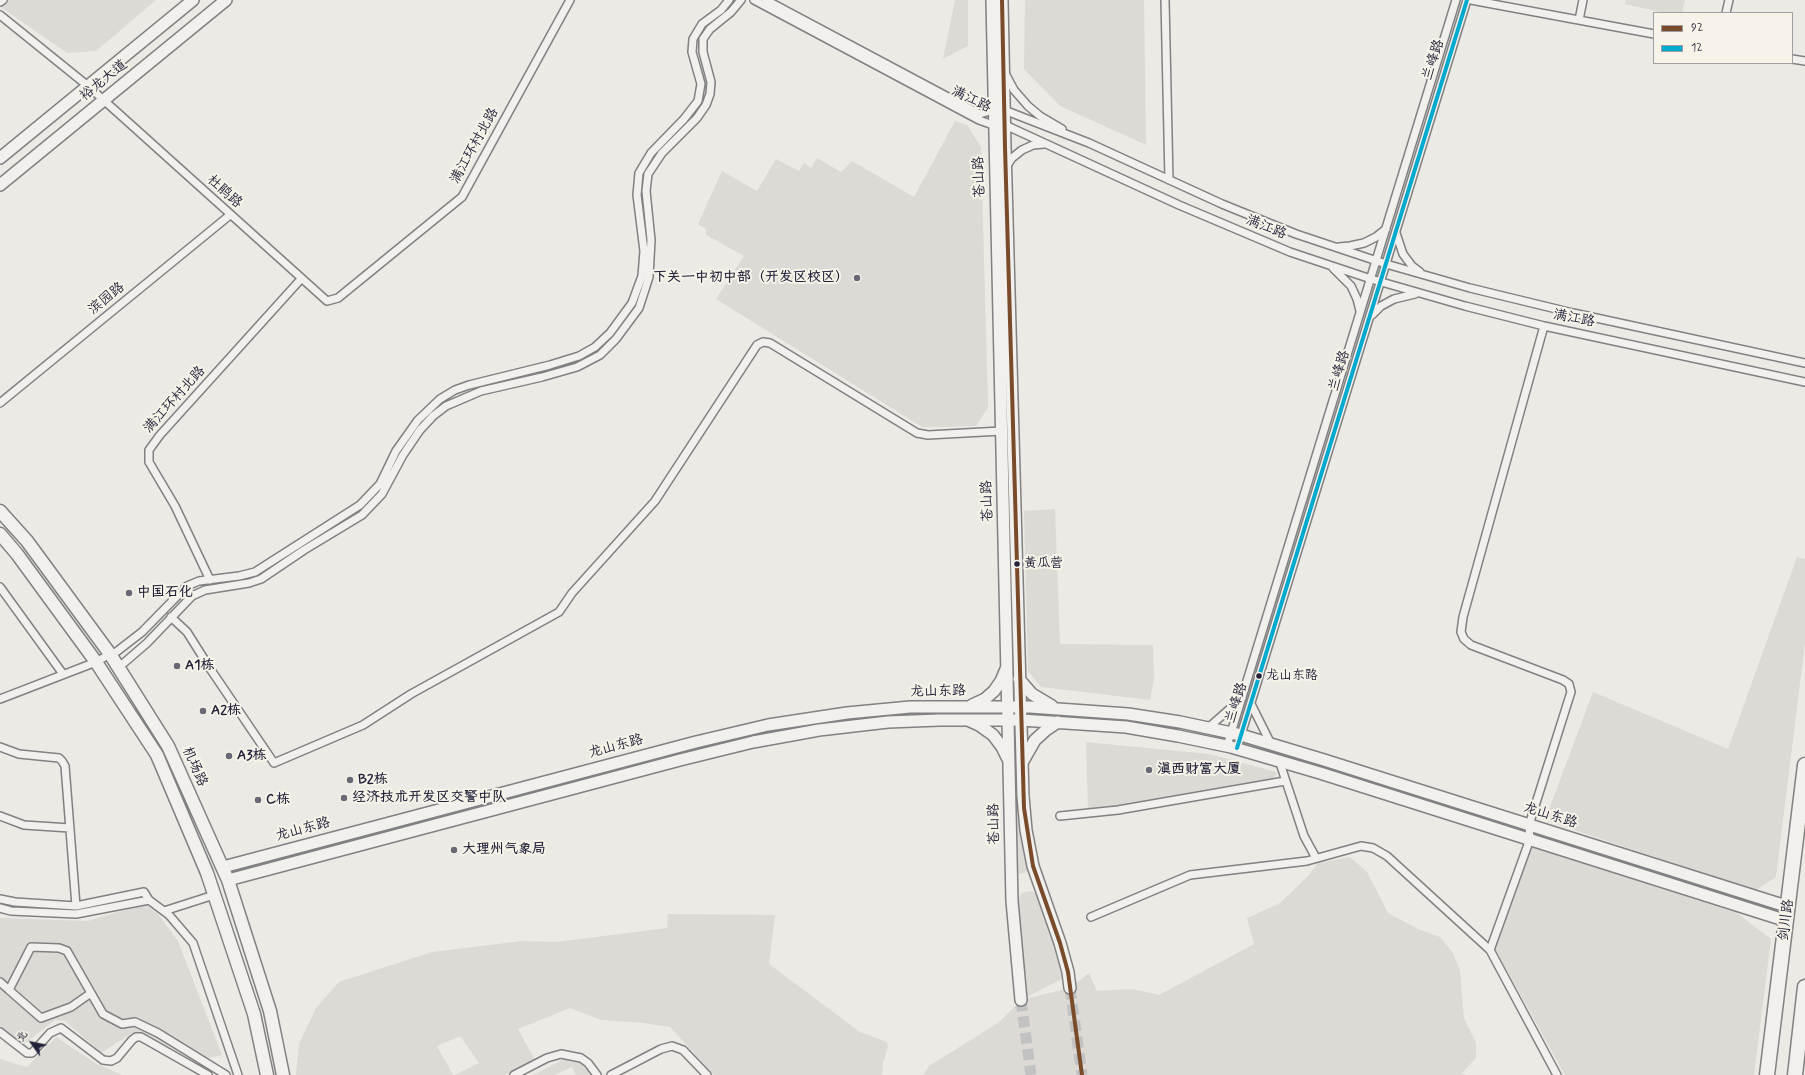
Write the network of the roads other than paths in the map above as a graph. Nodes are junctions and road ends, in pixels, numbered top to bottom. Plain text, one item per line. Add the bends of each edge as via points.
1 (3, 0) edge
2 (193, 0) edge
3 (226, 0) edge
4 (570, 0) edge
5 (729, 0) edge
6 (741, 0) edge
7 (754, 0) edge
8 (766, 0) edge
9 (992, 0) edge
10 (1002, 0) edge
11 (1165, 0) edge
12 (1456, 0) edge
13 (1467, 0) edge
14 (1471, 0) edge
15 (1583, 0) edge
16 (1729, 0) edge
17 (0, 2) edge
18 (1726, 12) edge
19 (1, 16) edge
20 (1578, 20) junction
21 (1653, 34) edge
22 (1793, 59) edge
23 (1805, 61) edge
24 (1004, 68) junction
25 (88, 86) junction
26 (103, 100) junction
27 (999, 110) junction
28 (999, 125) junction
29 (1089, 143) junction
30 (1046, 144) junction
31 (0, 158) edge
32 (1006, 170) junction
33 (1169, 180) junction
34 (0, 185) edge
35 (230, 215) junction
36 (649, 217) junction
37 (640, 218) junction
38 (1386, 229) junction
39 (1396, 233) junction
40 (1328, 245) junction
41 (1376, 261) junction
42 (1321, 262) junction
43 (1386, 264) junction
44 (1425, 276) junction
45 (301, 279) junction
46 (1371, 279) junction
47 (1381, 282) junction
48 (1418, 293) junction
49 (327, 301) joint
50 (1360, 313) junction
51 (1370, 316) junction
52 (1544, 326) junction
53 (591, 350) junction
54 (595, 358) junction
55 (1805, 363) edge
56 (1805, 382) edge
57 (0, 403) edge
58 (1001, 431) junction
59 (0, 511) edge
60 (0, 534) edge
61 (210, 580) junction
62 (0, 587) edge
63 (171, 617) junction
64 (110, 655) junction
65 (96, 662) junction
66 (1007, 663) junction
67 (118, 668) junction
68 (63, 674) junction
69 (1020, 679) junction
70 (1242, 698) junction
71 (0, 699) edge
72 (1251, 704) junction
73 (968, 706) junction
74 (1008, 706) junction
75 (1020, 707) junction
76 (1056, 708) junction
77 (964, 720) junction
78 (1008, 720) junction
79 (1021, 720) junction
80 (1058, 722) junction
81 (1208, 728) junction
82 (1236, 734) junction
83 (1271, 744) junction
84 (1232, 747) junction
85 (0, 748) edge
86 (1279, 760) junction
87 (1009, 762) junction
88 (1022, 764) junction
89 (1805, 765) edge
90 (1285, 781) junction
91 (0, 816) edge
92 (1060, 816) dead end
93 (1529, 825) junction
94 (70, 828) junction
95 (1530, 839) junction
96 (1316, 858) junction
97 (251, 860) junction
98 (223, 867) junction
99 (255, 873) junction
100 (228, 880) junction
101 (214, 895) junction
102 (1753, 896) junction
103 (0, 899) edge
104 (149, 900) junction
105 (76, 906) junction
106 (0, 908) edge
107 (1788, 908) junction
108 (1749, 909) junction
109 (164, 911) junction
110 (1091, 917) dead end
111 (1787, 922) junction
112 (1490, 950) junction
113 (0, 982) edge
114 (1805, 987) edge
115 (1070, 988) tunnel mouth
116 (9, 990) junction
117 (91, 993) junction
118 (1021, 1000) tunnel mouth
119 (0, 1032) edge
120 (208, 1075) edge
121 (226, 1075) edge
122 (238, 1075) edge
123 (267, 1075) edge
124 (283, 1075) edge
125 (514, 1075) edge
126 (597, 1075) edge
127 (610, 1075) edge
128 (707, 1075) edge
129 (1557, 1075) edge
130 (1767, 1075) edge
131 (1795, 1075) edge

1 - 17 street
2 - 25 main road, 裕龙大道
3 - 26 main road, 裕龙大道
4 - 49 street, 满江环村北路 via 462,197 338,298
5 - 37 street via 721,10 702,24 694,35 692,48 701,80 700,97 689,114 643,164 637,188
6 - 36 street via 732,12 704,37 703,52 710,77 710,94 701,114 662,153 649,172 646,188
7 - 28 street, 满江路 via 978,120
8 - 27 street, 满江路 via 980,114
9 - 27 main road, 苍山路
10 - 24 main road, 苍山路
11 - 33 street
12 - 38 street, 兰峰路
13 - 39 street, 兰峰路
14 - 20 street
15 - 20 street
16 - 18 street
19 - 25 street, 杜鹃路
20 - 21 street
22 - 23 street
24 - 27 main road, 苍山路
24 - 29 street via 1014,90 1028,106
25 - 26 street, 杜鹃路
25 - 31 main road, 裕龙大道
26 - 34 main road, 裕龙大道
26 - 35 street, 杜鹃路
27 - 28 main road, 苍山路
27 - 29 street, 满江路
28 - 30 street, 满江路
28 - 32 main road, 苍山路
28 - 58 main road, 苍山路
29 - 33 street, 满江路
30 - 32 street via 1033,145 1022,150 1012,158
30 - 42 street, 满江路 via 1221,224
32 - 69 main road, 苍山路
33 - 40 street, 满江路 via 1274,226
35 - 45 street, 杜鹃路
35 - 57 street, 滨园路
36 - 37 street
36 - 54 street via 651,262 642,301 623,331
37 - 53 street via 644,259 639,289 617,325
38 - 40 street via 1357,245
38 - 41 street, 兰峰路
39 - 43 street, 兰峰路
39 - 44 street via 1407,260
40 - 41 street, 满江路
41 - 43 street, 满江路
41 - 46 street, 兰峰路
42 - 46 street, 满江路
42 - 50 street via 1346,280 1354,292
43 - 44 street, 满江路
43 - 47 street, 兰峰路
44 - 55 street, 满江路 via 1532,304
45 - 49 street, 杜鹃路
45 - 61 street, 满江环村北路 via 149,450 149,462 174,506
46 - 47 street, 满江路
46 - 50 street, 兰峰路
47 - 48 street, 满江路
47 - 51 street, 兰峰路
48 - 51 street via 1394,299
48 - 52 street, 满江路
50 - 70 street, 兰峰路
51 - 72 street, 兰峰路
52 - 56 street, 满江路
52 - 93 street via 1461,628 1462,636 1471,645 1559,678 1570,687 1570,696
53 - 54 street
53 - 61 street via 564,361 469,385 447,394 418,420 396,451 380,484 360,505 258,570
54 - 63 street via 563,372 481,391 446,406 420,430 382,494 362,515 261,579 197,593
58 - 63 street via 928,435 917,433 770,343 763,342 757,345 655,501 572,593 560,612 411,694 362,725 274,763 187,632
58 - 66 main road, 苍山路
59 - 64 main road, 机场路 via 27,541
60 - 65 main road, 机场路
61 - 64 street via 194,583 183,590 142,632
62 - 68 street
63 - 67 street via 144,646
64 - 65 street
64 - 67 main road, 机场路
65 - 68 street
65 - 101 main road, 机场路 via 157,755 205,866
66 - 73 main road via 1002,681 994,691 985,699
66 - 74 main road, 苍山路
67 - 98 main road, 机场路 via 168,746
68 - 71 street
69 - 75 main road, 苍山路
69 - 76 main road via 1032,694
70 - 81 street
70 - 82 street, 兰峰路
72 - 82 street, 兰峰路
72 - 83 street
73 - 74 main road, 龙山东路
73 - 97 main road, 龙山东路 via 867,710 750,729 676,746
74 - 75 main road, 龙山东路
74 - 78 main road, 苍山路
75 - 76 main road, 龙山东路
75 - 79 main road, 苍山路
76 - 81 main road, 龙山东路 via 1128,714
77 - 78 main road, 龙山东路
77 - 87 main road via 979,725 992,735 1002,747
77 - 99 main road, 龙山东路 via 875,723 736,746
78 - 79 main road, 龙山东路
78 - 87 main road, 苍山路
79 - 80 main road, 龙山东路
79 - 88 main road, 苍山路
80 - 84 main road, 龙山东路 via 1140,729
80 - 88 main road via 1035,740
81 - 82 main road, 龙山东路
82 - 83 main road, 龙山东路
82 - 84 street, 兰峰路
83 - 93 main road, 龙山东路
84 - 86 main road, 龙山东路
85 - 94 street via 19,754 60,758 65,766
86 - 90 street
86 - 95 main road, 龙山东路
87 - 118 main road, 苍山路 via 1013,913
88 - 115 main road, 苍山路 via 1024,813 1030,851 1063,953
89 - 107 highway, 剑川路
90 - 92 street via 1118,810
90 - 96 street via 1304,836
91 - 94 street via 24,825
93 - 95 street
93 - 102 main road, 龙山东路
94 - 105 street
95 - 108 main road, 龙山东路
95 - 112 street
96 - 110 street via 1190,876
96 - 112 street via 1361,846 1376,849
97 - 98 main road, 龙山东路
97 - 99 main road
98 - 100 main road, 机场路
99 - 100 main road, 龙山东路
100 - 124 main road, 机场路 via 270,1012
101 - 109 street
101 - 123 main road, 机场路 via 254,1014
102 - 107 main road, 龙山东路
102 - 108 main road
103 - 105 street
104 - 105 street via 144,892
104 - 106 street via 76,914 11,911
104 - 109 street
107 - 111 highway, 剑川路
108 - 111 main road, 龙山东路
109 - 122 street via 193,943
111 - 130 highway, 剑川路
112 - 129 street
113 - 116 street
114 - 131 highway
116 - 117 street via 41,1018 71,1007
116 - 117 street via 30,948 59,948 67,951
117 - 121 street via 103,1014 122,1024 135,1022 158,1033
119 - 120 street via 27,1053 32,1053 50,1033 61,1028 103,1060 111,1061 117,1058 132,1040 141,1037
125 - 126 street via 547,1058 561,1054 575,1056 588,1063
127 - 128 street via 672,1046 683,1050

